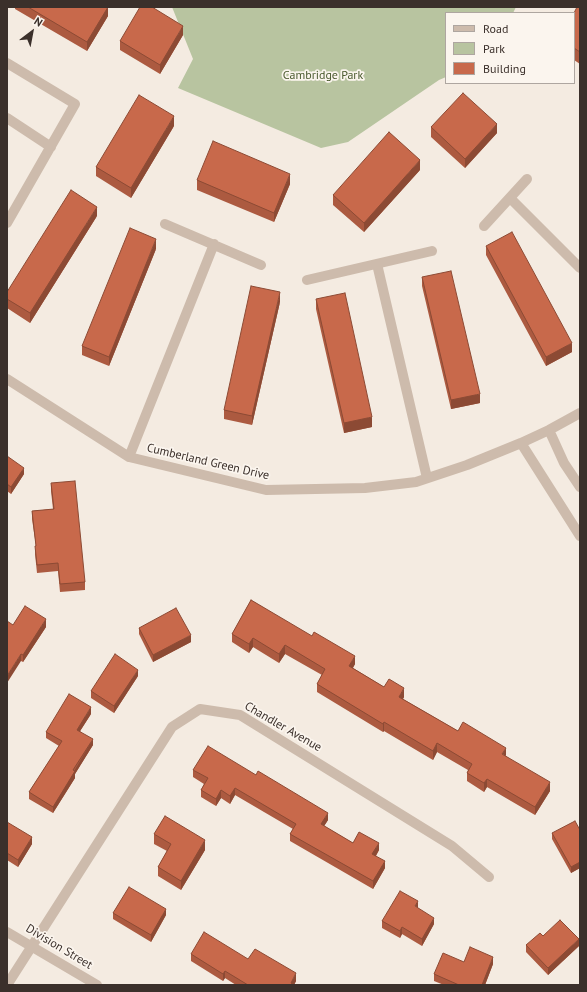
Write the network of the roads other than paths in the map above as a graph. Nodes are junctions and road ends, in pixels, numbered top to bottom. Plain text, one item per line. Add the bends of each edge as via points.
1 (7, 63) edge
2 (7, 118) edge
3 (51, 147) junction
4 (527, 179) dead end
5 (510, 198) junction
6 (7, 223) edge
7 (165, 224) dead end
8 (484, 226) dead end
9 (214, 244) junction
10 (432, 251) dead end
11 (377, 264) junction
12 (261, 265) dead end
13 (580, 268) edge
14 (307, 280) dead end
15 (7, 379) edge
16 (580, 413) edge
17 (550, 430) junction
18 (521, 443) junction
19 (129, 457) junction
20 (427, 478) junction
21 (580, 487) edge
22 (580, 536) edge
23 (489, 877) dead end
24 (7, 932) edge
25 (32, 946) junction
26 (7, 985) edge
27 (97, 985) edge

1 - 3 street via 75,104
2 - 3 street
3 - 6 street
4 - 5 street
5 - 8 street
5 - 13 street
7 - 9 street
9 - 12 street
9 - 19 street
10 - 11 street
11 - 14 street
11 - 20 street
15 - 19 street, Cumberland Green Drive
16 - 17 street, Cumberland Green Drive
17 - 18 street, Cumberland Green Drive
17 - 21 street via 564,463
18 - 20 street, Cumberland Green Drive
18 - 22 street
19 - 20 street, Cumberland Green Drive via 266,490 365,488 416,482
23 - 25 street, Chandler Avenue via 452,846 240,715 200,710 172,727
24 - 25 street, Division Street
25 - 26 street, Chandler Avenue
25 - 27 street, Division Street

